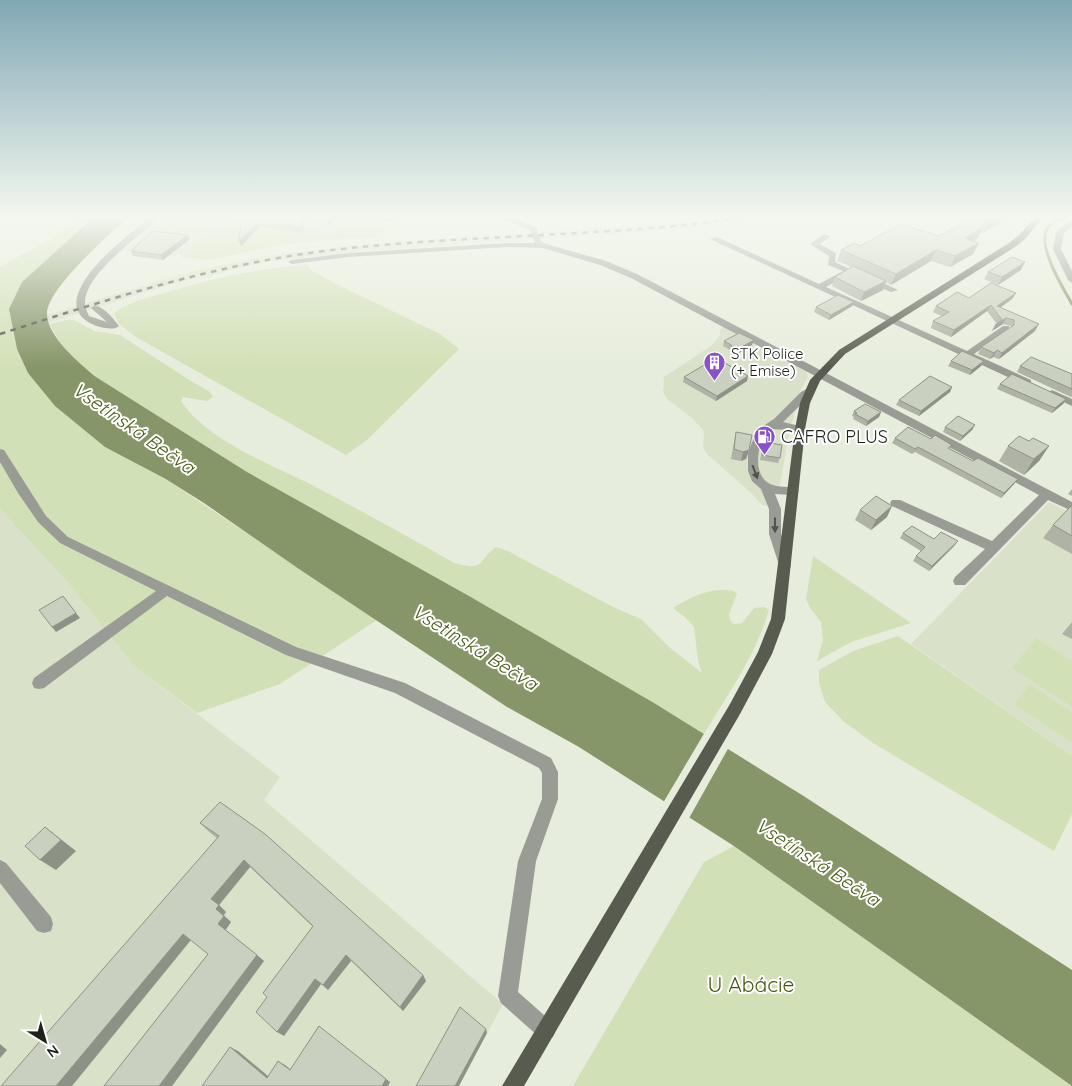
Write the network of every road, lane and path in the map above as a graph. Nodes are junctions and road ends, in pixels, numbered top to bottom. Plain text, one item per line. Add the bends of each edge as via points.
1 (101, 266) edge
2 (606, 266) edge
3 (771, 266) edge
4 (838, 266) edge
5 (979, 266) edge
6 (1065, 266) edge
7 (848, 270) junction
8 (1072, 280) edge
9 (819, 287) junction
10 (894, 290) dead end
11 (83, 292) junction
12 (891, 320) junction
13 (1006, 328) edge
14 (967, 355) junction
15 (819, 374) junction
16 (810, 390) junction
17 (1072, 403) edge
18 (768, 427) junction
19 (800, 429) junction
20 (0, 453) edge
21 (766, 486) junction
22 (793, 490) junction
23 (1047, 494) junction
24 (896, 503) dead end
25 (1072, 507) edge
26 (993, 548) junction
27 (785, 565) junction
28 (960, 581) dead end
29 (165, 591) junction
30 (39, 683) dead end
31 (0, 869) edge
32 (44, 924) dead end
33 (546, 1030) junction
34 (512, 1086) edge

1 - 11 street
2 - 15 street via 626,272
3 - 9 street
4 - 7 street
5 - 12 main road
6 - 8 street
7 - 9 street
7 - 10 street
9 - 12 street
11 - 11 street via 73,304 77,318 95,326 114,326 92,306
12 - 14 street
12 - 15 main road via 842,352
13 - 14 street
14 - 17 street
15 - 16 main road
15 - 23 street
16 - 18 street via 798,399 785,417
16 - 19 main road
18 - 19 street via 784,425
18 -> 21 street via 758,436 752,466 758,481
19 - 22 main road
20 - 29 street via 42,519 64,540
21 - 22 street via 775,490
21 -> 27 street via 775,509 775,534
22 - 27 main road
23 - 25 street
23 - 26 street
24 - 26 street
26 - 28 street
27 - 33 main road via 778,619 765,654
29 - 30 street
29 - 33 street via 291,651 400,688 545,763 550,772 550,799 527,860 508,996
31 - 32 street
33 - 34 main road

